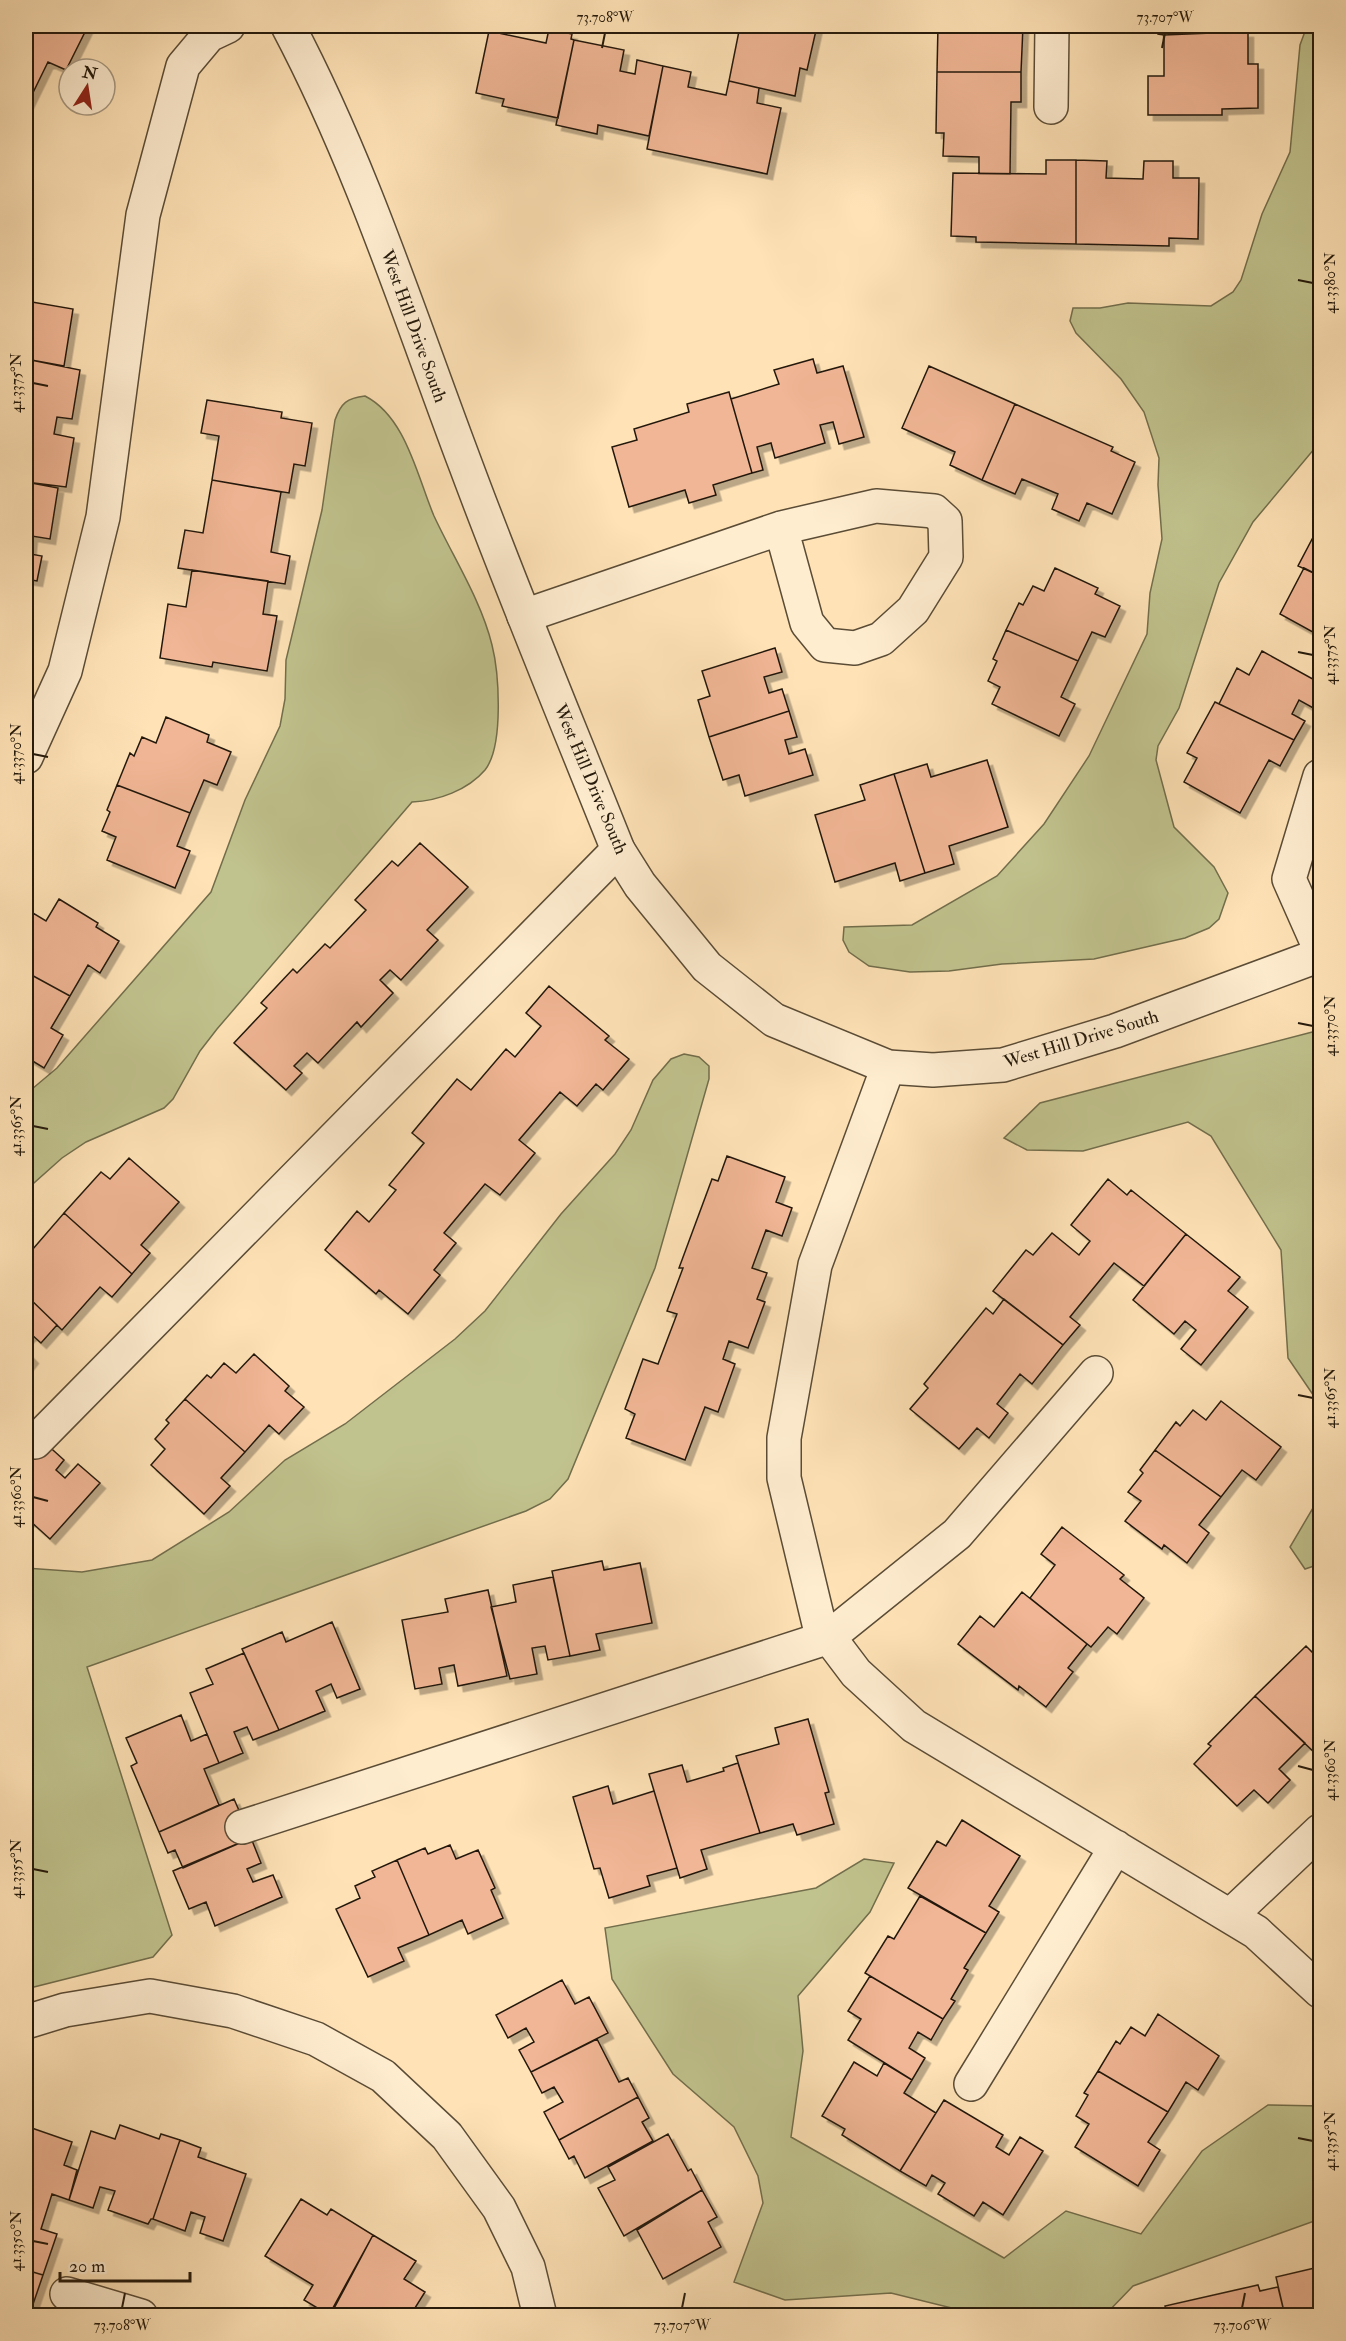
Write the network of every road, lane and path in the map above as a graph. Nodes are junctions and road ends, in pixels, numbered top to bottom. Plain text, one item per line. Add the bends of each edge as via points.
1 (228, 26) edge
2 (288, 26) edge
3 (1052, 26) edge
4 (1051, 107) dead end
5 (781, 528) junction
6 (524, 616) junction
7 (26, 757) edge
8 (1320, 776) edge
9 (618, 850) junction
10 (1320, 949) edge
11 (1320, 955) edge
12 (888, 1067) junction
13 (1096, 1374) dead end
14 (35, 1442) dead end
15 (829, 1637) junction
16 (242, 1827) dead end
17 (1320, 1832) edge
18 (1116, 1847) junction
19 (1230, 1916) junction
20 (1320, 1991) edge
21 (26, 2022) edge
22 (971, 2084) dead end
23 (67, 2294) dead end
24 (141, 2316) edge
25 (540, 2316) edge

1 - 7 street via 209,35 183,66 143,215 103,517 65,670
2 - 6 street, West Hill Drive South via 376,223
3 - 4 street
5 - 5 street via 876,506 934,511 945,521 946,557 913,610 881,639 855,648 825,645 807,623
5 - 6 street
6 - 9 street, West Hill Drive South
8 - 10 street via 1289,879
9 - 12 street, West Hill Drive South via 640,885 707,967 774,1020
9 - 14 street
11 - 12 street, West Hill Drive South via 1115,1031 1003,1065 933,1070
12 - 15 street via 815,1265 784,1438 784,1478 819,1624
13 - 15 street via 957,1534
15 - 16 street
15 - 18 street via 856,1673 914,1726
17 - 19 street
18 - 19 street
18 - 22 street
19 - 20 street via 1256,1932
21 - 25 street via 65,2010 150,1996 233,2011 316,2039 382,2076 447,2136 499,2208 528,2267
23 - 24 street

